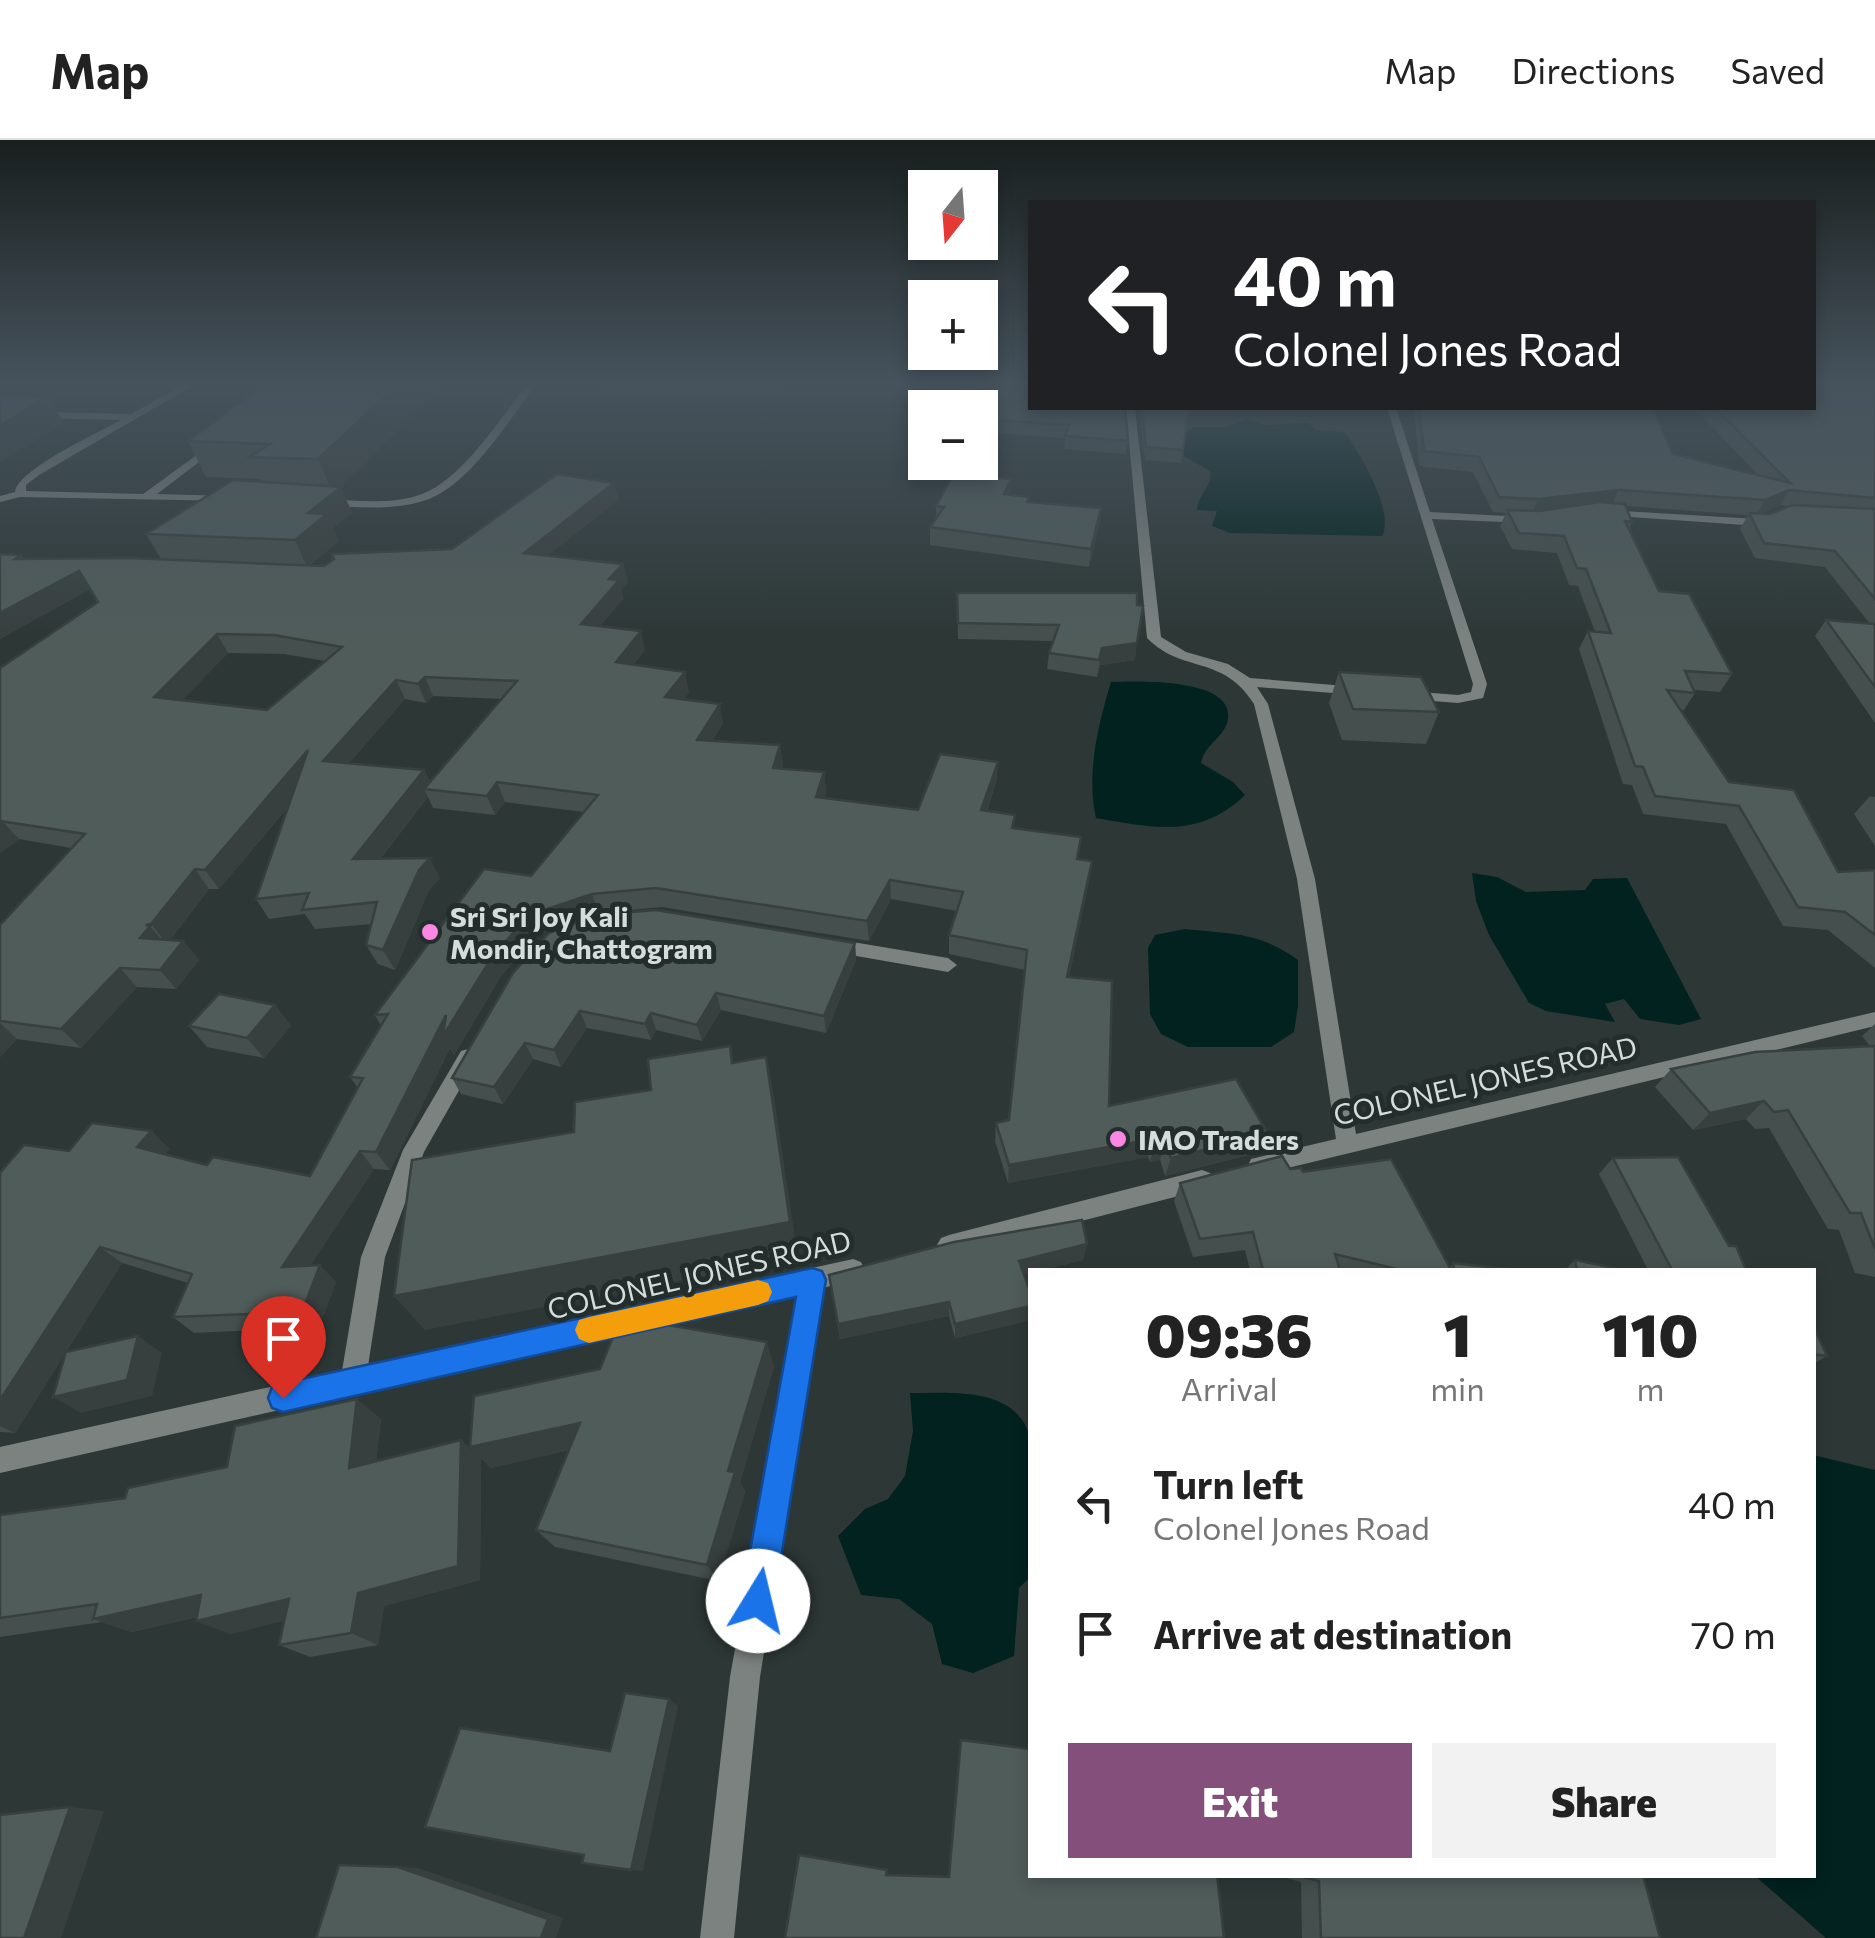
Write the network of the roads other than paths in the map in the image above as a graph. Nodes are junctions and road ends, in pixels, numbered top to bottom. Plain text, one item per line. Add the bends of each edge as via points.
1 (41, 469) edge
2 (183, 469) edge
3 (461, 469) edge
4 (1136, 469) edge
5 (1411, 469) edge
6 (20, 494) junction
7 (146, 497) junction
8 (0, 499) edge
9 (240, 500) edge
10 (314, 502) edge
11 (1592, 512) edge
12 (1780, 512) edge
13 (1426, 514) junction
14 (1544, 519) edge
15 (1251, 682) junction
16 (814, 942) edge
17 (948, 964) dead end
18 (1875, 1019) edge
19 (482, 1033) edge
20 (1347, 1143) junction
21 (927, 1251) edge
22 (870, 1266) edge
23 (812, 1280) junction
24 (353, 1382) junction
25 (0, 1460) edge
26 (717, 1938) edge

1 - 6 street via 21,484
2 - 7 street
3 - 10 street via 426,498
4 - 15 street via 1154,638
5 - 13 street
6 - 7 street
6 - 8 street
7 - 9 street
11 - 12 street via 1759,523
13 - 14 street
13 - 15 street via 1478,695 1458,699
15 - 20 street via 1306,879
16 - 17 street
18 - 20 street, COLONEL JONES ROAD
19 - 24 street via 414,1150 374,1256
20 - 21 street, COLONEL JONES ROAD
22 - 23 street, COLONEL JONES ROAD
23 - 24 street, COLONEL JONES ROAD
23 - 26 street via 745,1676
24 - 25 street, COLONEL JONES ROAD

